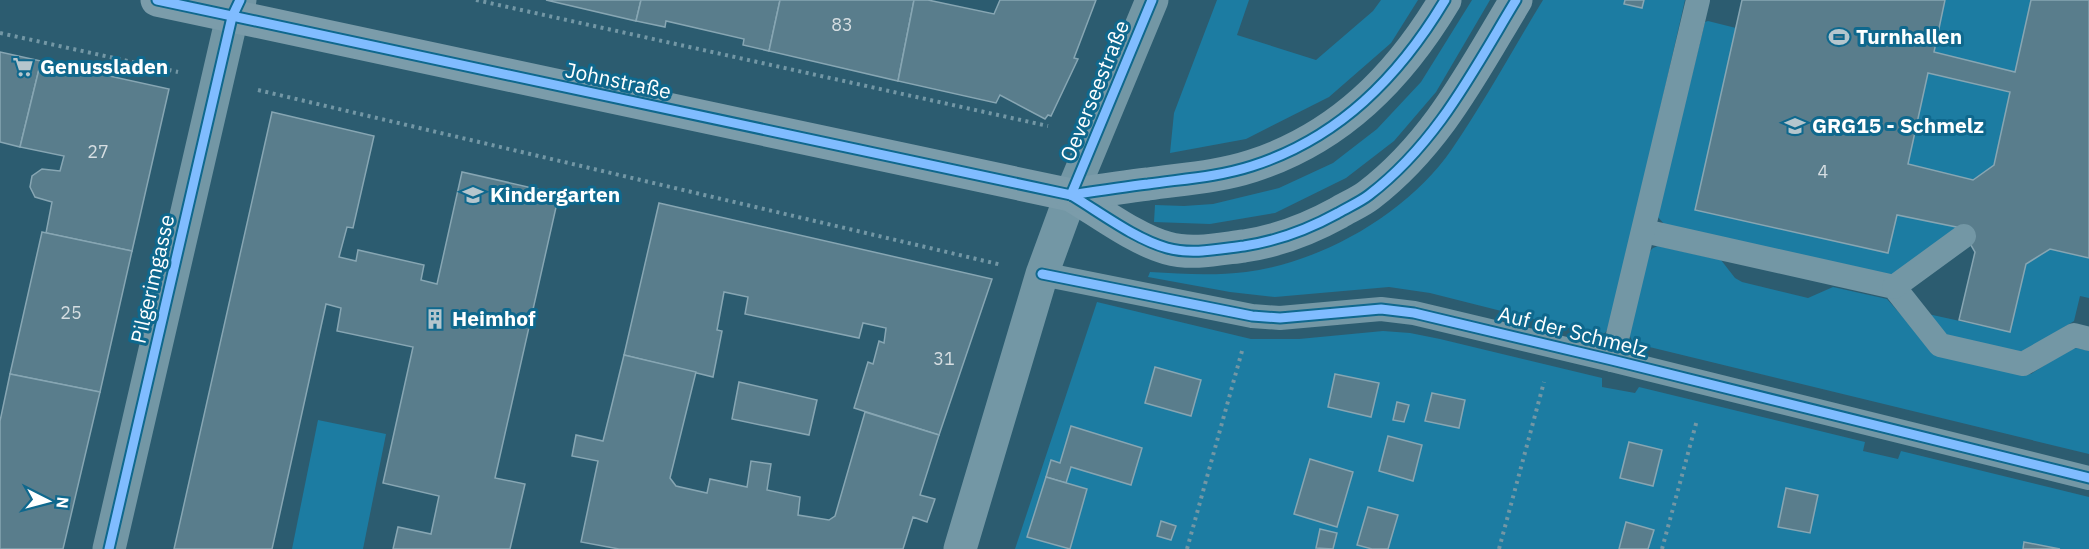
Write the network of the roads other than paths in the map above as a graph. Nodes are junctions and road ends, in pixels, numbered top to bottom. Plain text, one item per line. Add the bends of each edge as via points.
1 (157, 0) edge
2 (1152, 0) edge
3 (1445, 0) edge
4 (1516, 0) edge
5 (1698, 0) edge
6 (236, 9) edge
7 (1071, 195) junction
8 (1644, 231) junction
9 (1964, 236) dead end
10 (1042, 274) junction
11 (1894, 287) junction
12 (2089, 339) edge
13 (1612, 360) junction
14 (2089, 478) edge
15 (109, 549) edge
16 (960, 549) edge

1 - 6 main road, Johnstraße
2 - 7 street, Oeverseestraße
3 - 7 main road via 1396,71 1368,99 1330,129 1292,150 1252,166 1211,176
4 - 7 main road via 1429,138 1368,196 1325,220 1258,244 1206,251 1168,248 1144,239
5 - 8 lane
6 - 7 main road, Johnstraße
6 - 15 street, Pilgerimgasse
7 - 10 street, Oeverseestraße
8 - 11 lane
8 - 13 lane
9 - 11 lane
10 - 13 lane, Auf der Schmelz via 1252,316 1281,318 1381,309 1457,322
10 - 16 street, Oeverseestraße
11 - 12 lane via 1940,345 2023,364 2074,335
13 - 14 lane, Auf der Schmelz

